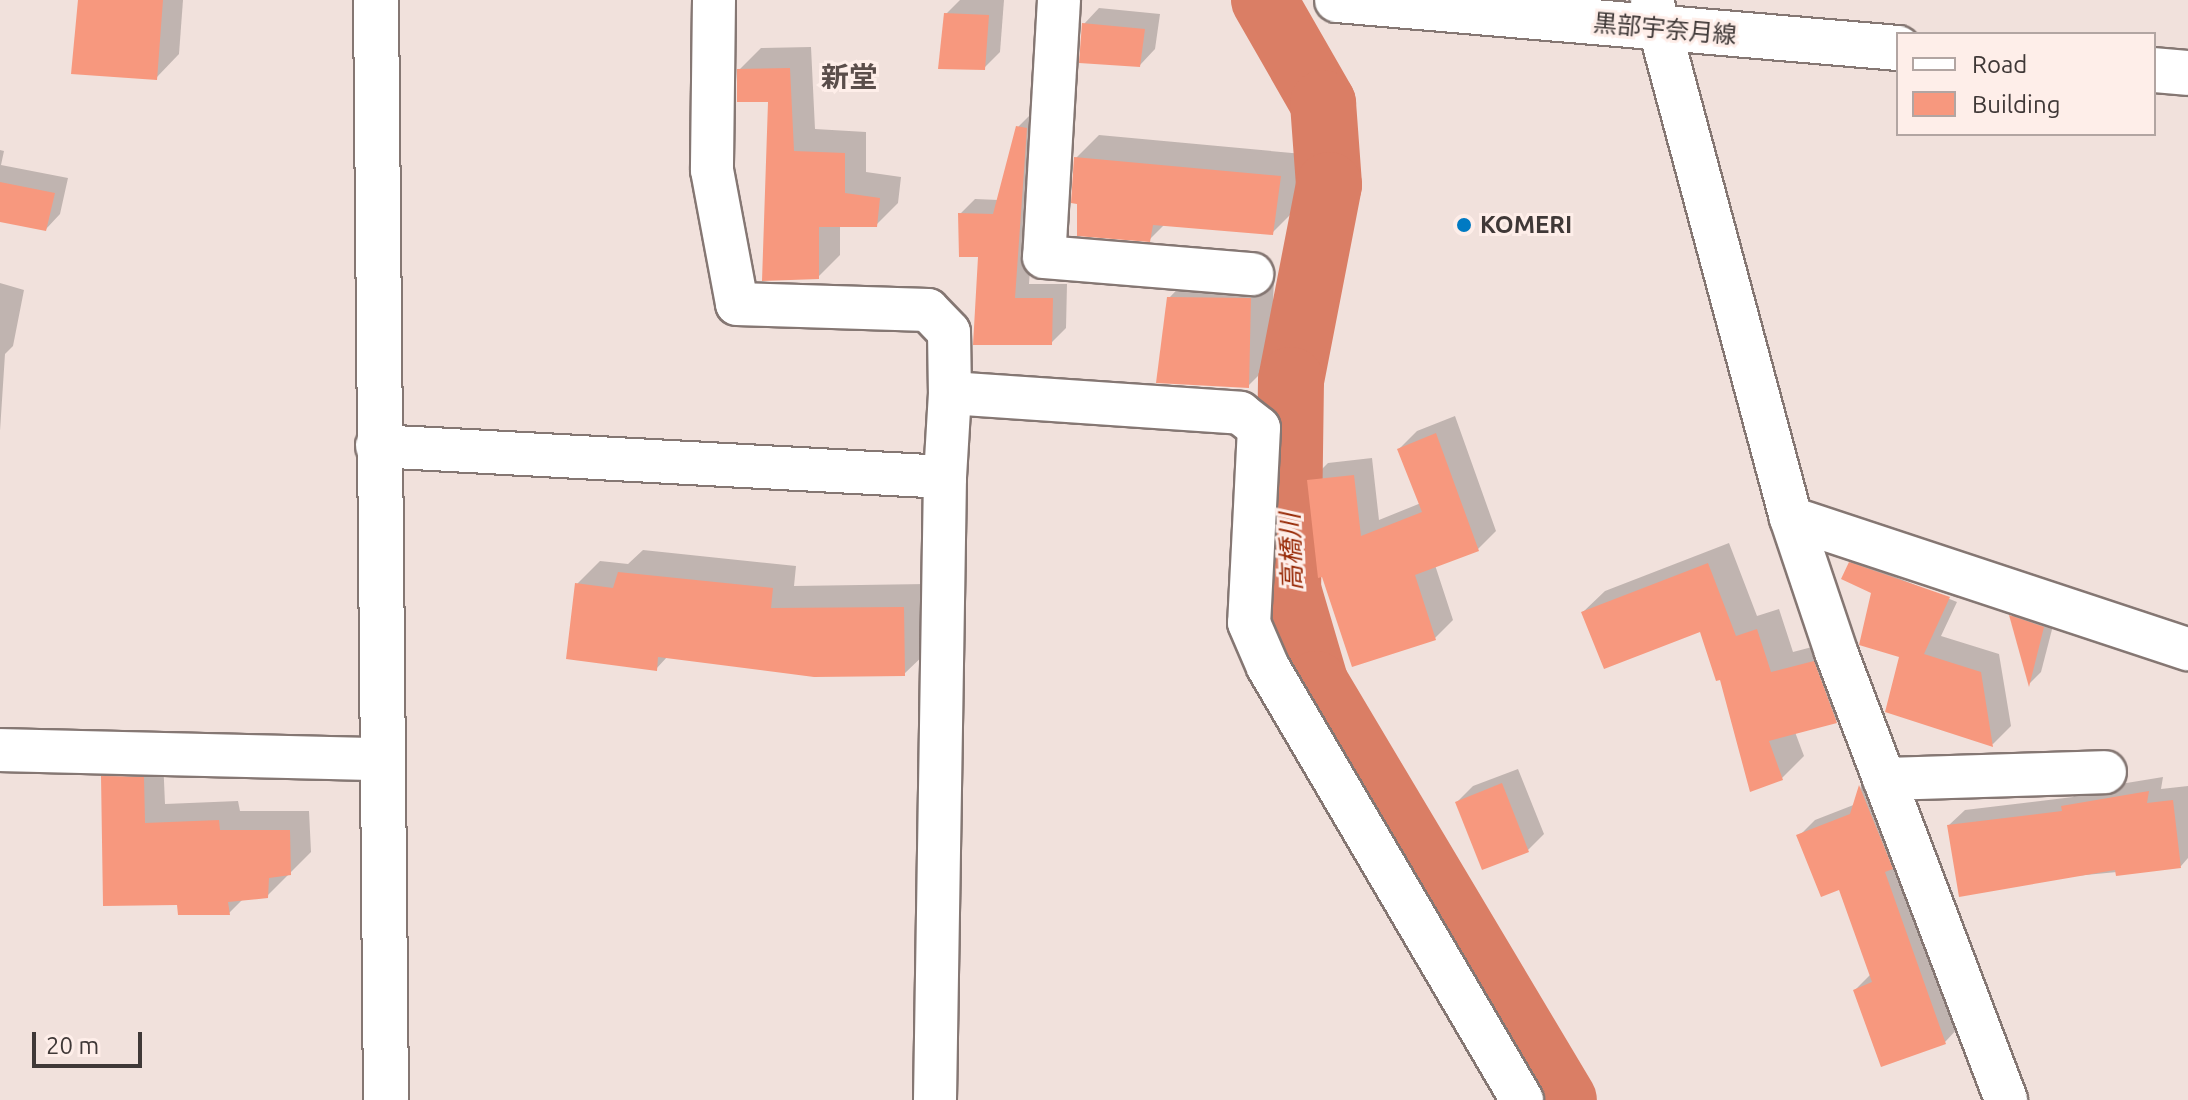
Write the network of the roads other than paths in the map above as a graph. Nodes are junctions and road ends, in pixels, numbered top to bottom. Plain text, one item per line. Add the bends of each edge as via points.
1 (376, 0) edge
2 (714, 0) edge
3 (1059, 0) edge
4 (1337, 0) edge
5 (1656, 15) edge
6 (1896, 48) edge
7 (2156, 70) edge
8 (2188, 73) edge
9 (1252, 274) dead end
10 (950, 393) junction
11 (377, 446) junction
12 (945, 477) junction
13 (1791, 518) junction
14 (2188, 649) edge
15 (0, 750) edge
16 (381, 759) junction
17 (2105, 772) dead end
18 (1884, 779) junction
19 (386, 1100) edge
20 (935, 1100) edge
21 (1522, 1100) edge
22 (2006, 1100) edge

1 - 11 street
2 - 10 street via 712,170 737,304 928,310 949,332
3 - 9 street via 1044,257
4 - 5 street, 黒部宇奈月線
5 - 6 street, 黒部宇奈月線
5 - 13 street
7 - 8 street
10 - 12 street
10 - 21 street via 1240,413 1259,428 1249,623 1276,680
11 - 12 street
11 - 16 street
12 - 20 street
13 - 14 street
13 - 18 street
15 - 16 street
16 - 19 street
17 - 18 street
18 - 22 street

